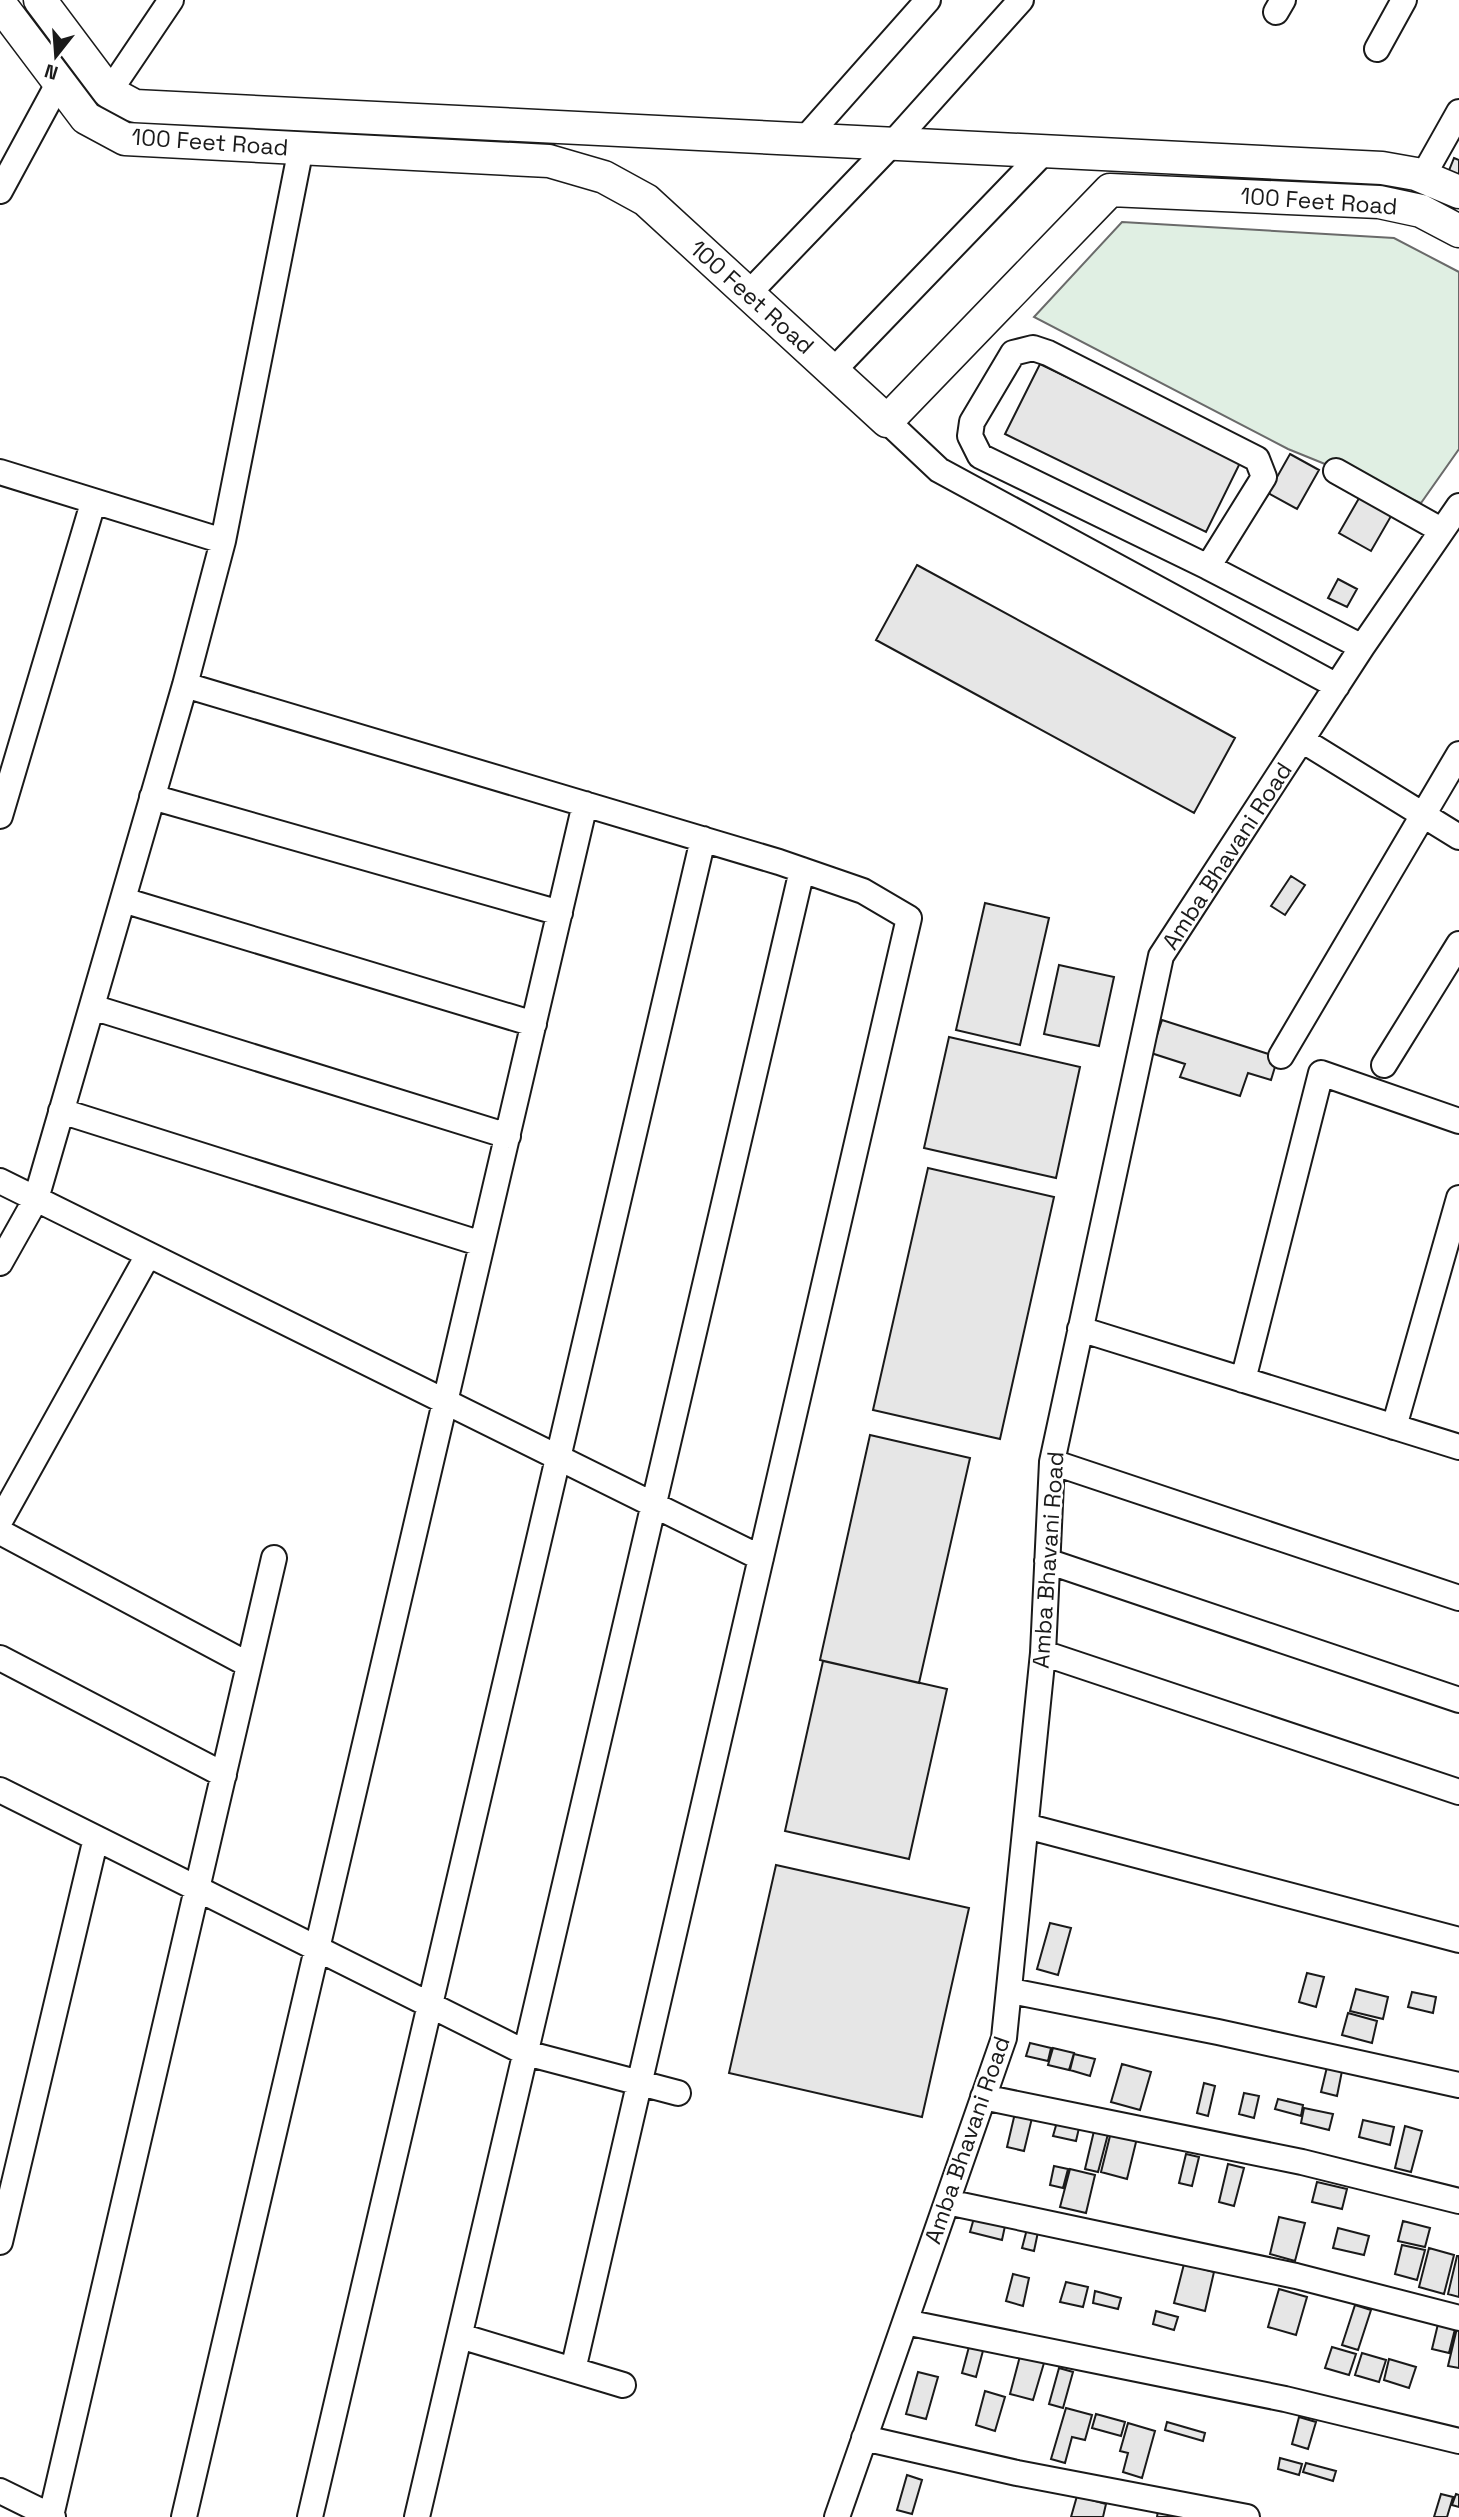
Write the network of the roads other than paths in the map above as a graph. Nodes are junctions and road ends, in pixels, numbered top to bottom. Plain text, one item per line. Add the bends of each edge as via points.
1 (40, 0) edge
2 (171, 0) edge
3 (928, 0) edge
4 (1021, 0) edge
5 (1404, 0) edge
6 (0, 4) edge
7 (1377, 49) dead end
8 (59, 82) junction
9 (109, 92) junction
10 (1459, 112) edge
11 (803, 141) junction
12 (891, 145) junction
13 (301, 148) junction
14 (1043, 153) junction
15 (1423, 176) junction
16 (0, 191) edge
17 (1459, 192) edge
18 (1459, 231) edge
19 (748, 293) junction
20 (833, 371) junction
21 (887, 421) junction
22 (1336, 471) dead end
23 (0, 472) edge
24 (93, 503) junction
25 (1459, 506) edge
26 (1441, 530) junction
27 (223, 541) junction
28 (1208, 567) junction
29 (1362, 647) junction
30 (185, 685) junction
31 (1337, 685) junction
32 (1302, 740) junction
33 (1459, 754) edge
34 (152, 797) junction
35 (585, 804) junction
36 (1424, 815) junction
37 (0, 816) edge
38 (1459, 837) edge
39 (703, 839) junction
40 (802, 870) junction
41 (123, 900) junction
42 (560, 913) junction
43 (1459, 944) edge
44 (92, 1007) junction
45 (534, 1024) junction
46 (1281, 1056) dead end
47 (1384, 1065) dead end
48 (61, 1111) junction
49 (1459, 1121) edge
50 (508, 1136) junction
51 (0, 1181) edge
52 (1459, 1198) edge
53 (36, 1199) junction
54 (482, 1244) junction
55 (148, 1255) junction
56 (0, 1262) edge
57 (1080, 1329) junction
58 (1243, 1380) junction
59 (445, 1402) junction
60 (1394, 1427) junction
61 (1459, 1447) edge
62 (559, 1458) junction
63 (1052, 1462) junction
64 (654, 1505) junction
65 (0, 1521) edge
66 (0, 1532) edge
67 (274, 1558) dead end
68 (761, 1558) junction
69 (1047, 1561) junction
70 (1459, 1598) edge
71 (1043, 1653) junction
72 (0, 1658) edge
73 (249, 1665) junction
74 (1459, 1700) edge
75 (224, 1774) junction
76 (0, 1790) edge
77 (1459, 1792) edge
78 (1026, 1826) junction
79 (96, 1838) junction
80 (197, 1888) junction
81 (1459, 1941) edge
82 (318, 1949) junction
83 (1010, 1991) junction
84 (432, 2006) junction
85 (526, 2053) junction
86 (640, 2083) junction
87 (1459, 2085) edge
88 (678, 2093) dead end
89 (983, 2098) junction
90 (1459, 2201) edge
91 (947, 2202) junction
92 (0, 2242) edge
93 (1459, 2318) edge
94 (905, 2322) junction
95 (460, 2336) junction
96 (573, 2370) junction
97 (623, 2385) dead end
98 (864, 2438) junction
99 (1459, 2441) edge
100 (0, 2491) edge
101 (52, 2517) edge
102 (184, 2517) edge
103 (310, 2517) edge
104 (417, 2517) edge
105 (837, 2517) edge
106 (1247, 2517) edge

1 - 9 main road, 100 Feet Road
2 - 9 street
3 - 11 street
4 - 12 street
5 - 7 street
6 - 8 main road, 100 Feet Road
8 - 13 main road, 100 Feet Road via 86,118 125,139
8 - 16 street
9 - 11 main road, 100 Feet Road via 135,106
10 - 15 street
11 - 12 main road, 100 Feet Road
12 - 14 main road, 100 Feet Road
12 - 19 street
13 - 19 main road, 100 Feet Road via 549,161 578,168 646,200
13 - 27 street
14 - 15 main road, 100 Feet Road via 1382,168
14 - 20 street
15 - 17 main road, 100 Feet Road
18 - 21 main road, 100 Feet Road via 1421,211 1379,202 1110,190
19 - 20 main road, 100 Feet Road
20 - 21 main road, 100 Feet Road
21 - 31 street via 939,470
22 - 26 street
23 - 24 street
24 - 27 street
24 - 37 street
25 - 26 street, Amba Bhavani Road
26 - 29 street, Amba Bhavani Road
27 - 30 street
28 - 28 street via 980,456 970,436 972,422 1013,353 1033,348 1048,353 1257,459 1264,477
28 - 29 street
29 - 31 street, Amba Bhavani Road
30 - 34 street
30 - 35 street
31 - 32 street, Amba Bhavani Road
32 - 36 street
32 - 57 street, Amba Bhavani Road via 1161,956
33 - 36 street
34 - 41 street
34 - 42 street
35 - 39 street
35 - 42 street
36 - 38 street
36 - 46 street
39 - 40 street
39 - 62 street
40 - 64 street
40 - 68 street via 863,891 909,918
41 - 44 street
41 - 45 street
42 - 45 street
43 - 47 street
44 - 48 street
44 - 50 street
45 - 50 street
48 - 53 street
48 - 54 street
49 - 58 street via 1321,1073
50 - 54 street
51 - 53 street
52 - 60 street
53 - 55 street
53 - 56 street
54 - 59 street
55 - 59 street
55 - 65 street
57 - 58 street
57 - 63 street, Amba Bhavani Road
58 - 60 street
59 - 62 street
59 - 82 street
60 - 61 street
62 - 64 street
62 - 84 street
63 - 69 street, Amba Bhavani Road
63 - 70 street
64 - 68 street
64 - 85 street
66 - 73 street
67 - 73 street
68 - 86 street
69 - 71 street, Amba Bhavani Road
69 - 74 street
71 - 77 street
71 - 78 street, Amba Bhavani Road
72 - 75 street
73 - 75 street
75 - 80 street
76 - 79 street
78 - 81 street
78 - 83 street, Amba Bhavani Road
79 - 80 street
79 - 92 street
80 - 82 street
80 - 101 street
82 - 84 street
82 - 102 street
83 - 87 street
83 - 89 street, Amba Bhavani Road via 1004,2038
84 - 85 street
84 - 103 street
85 - 86 street
85 - 95 street
86 - 88 street
86 - 96 street
89 - 90 street via 1302,2162
89 - 91 street, Amba Bhavani Road
91 - 93 street via 1296,2276
91 - 94 street, Amba Bhavani Road
94 - 98 street, Amba Bhavani Road
94 - 99 street via 1284,2399
95 - 96 street
95 - 104 street
96 - 97 street
98 - 105 street, Amba Bhavani Road
98 - 106 street
100 - 101 street

